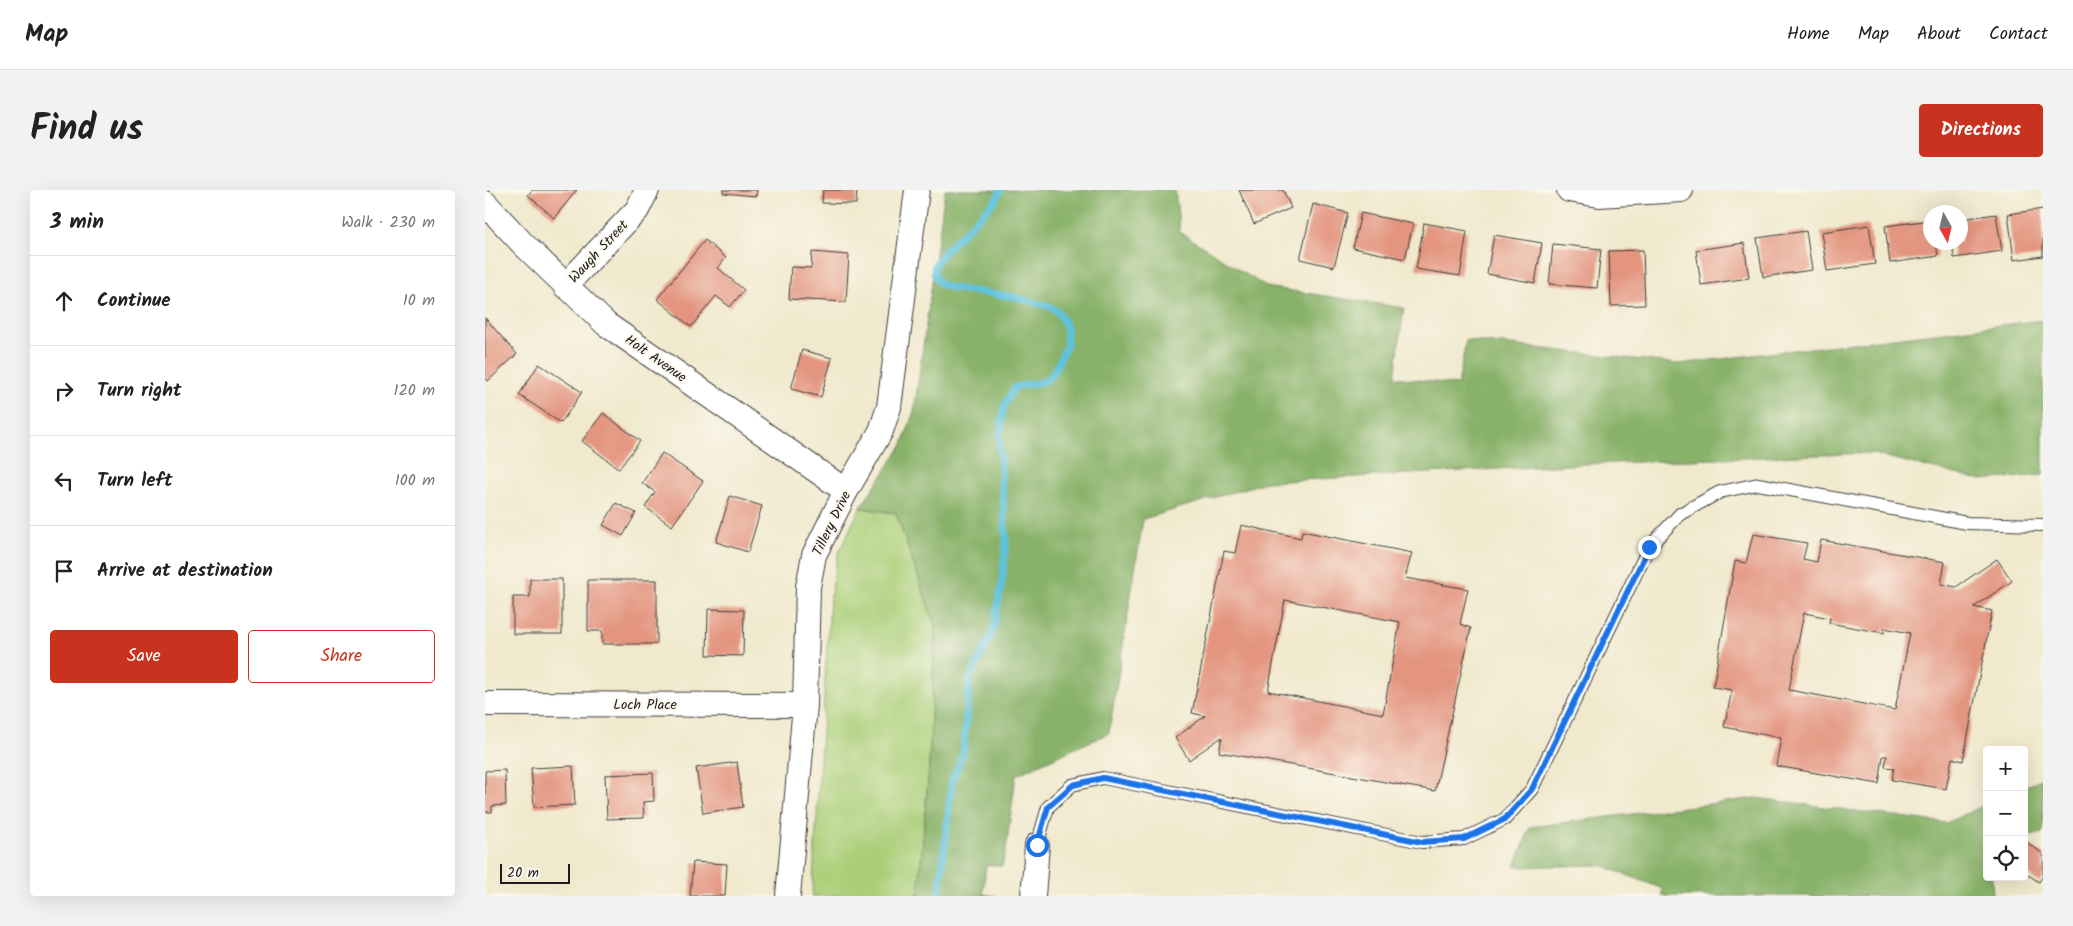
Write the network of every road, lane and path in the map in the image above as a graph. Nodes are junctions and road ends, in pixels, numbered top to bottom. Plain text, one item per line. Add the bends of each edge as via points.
1 (647, 190) edge
2 (917, 190) edge
3 (1569, 190) edge
4 (1681, 190) edge
5 (485, 203) edge
6 (565, 286) junction
7 (846, 490) junction
8 (2043, 525) edge
9 (485, 704) edge
10 (805, 705) junction
11 (1037, 845) joint
12 (789, 896) edge
13 (1033, 896) edge

1 - 6 street, Waugh Street via 637,210
2 - 7 street, Tillery Drive via 889,407 881,431
3 - 4 street via 1599,195
5 - 6 street, Holt Avenue
6 - 7 street, Holt Avenue via 606,324
7 - 10 street, Tillery Drive via 814,554 808,587
8 - 11 lane via 1967,523 1758,484 1720,492 1680,514 1649,547 1532,789 1505,819 1464,839 1422,842 1103,778 1073,785 1048,807
9 - 10 street, Loch Place
10 - 12 street, Tillery Drive
11 - 13 street

